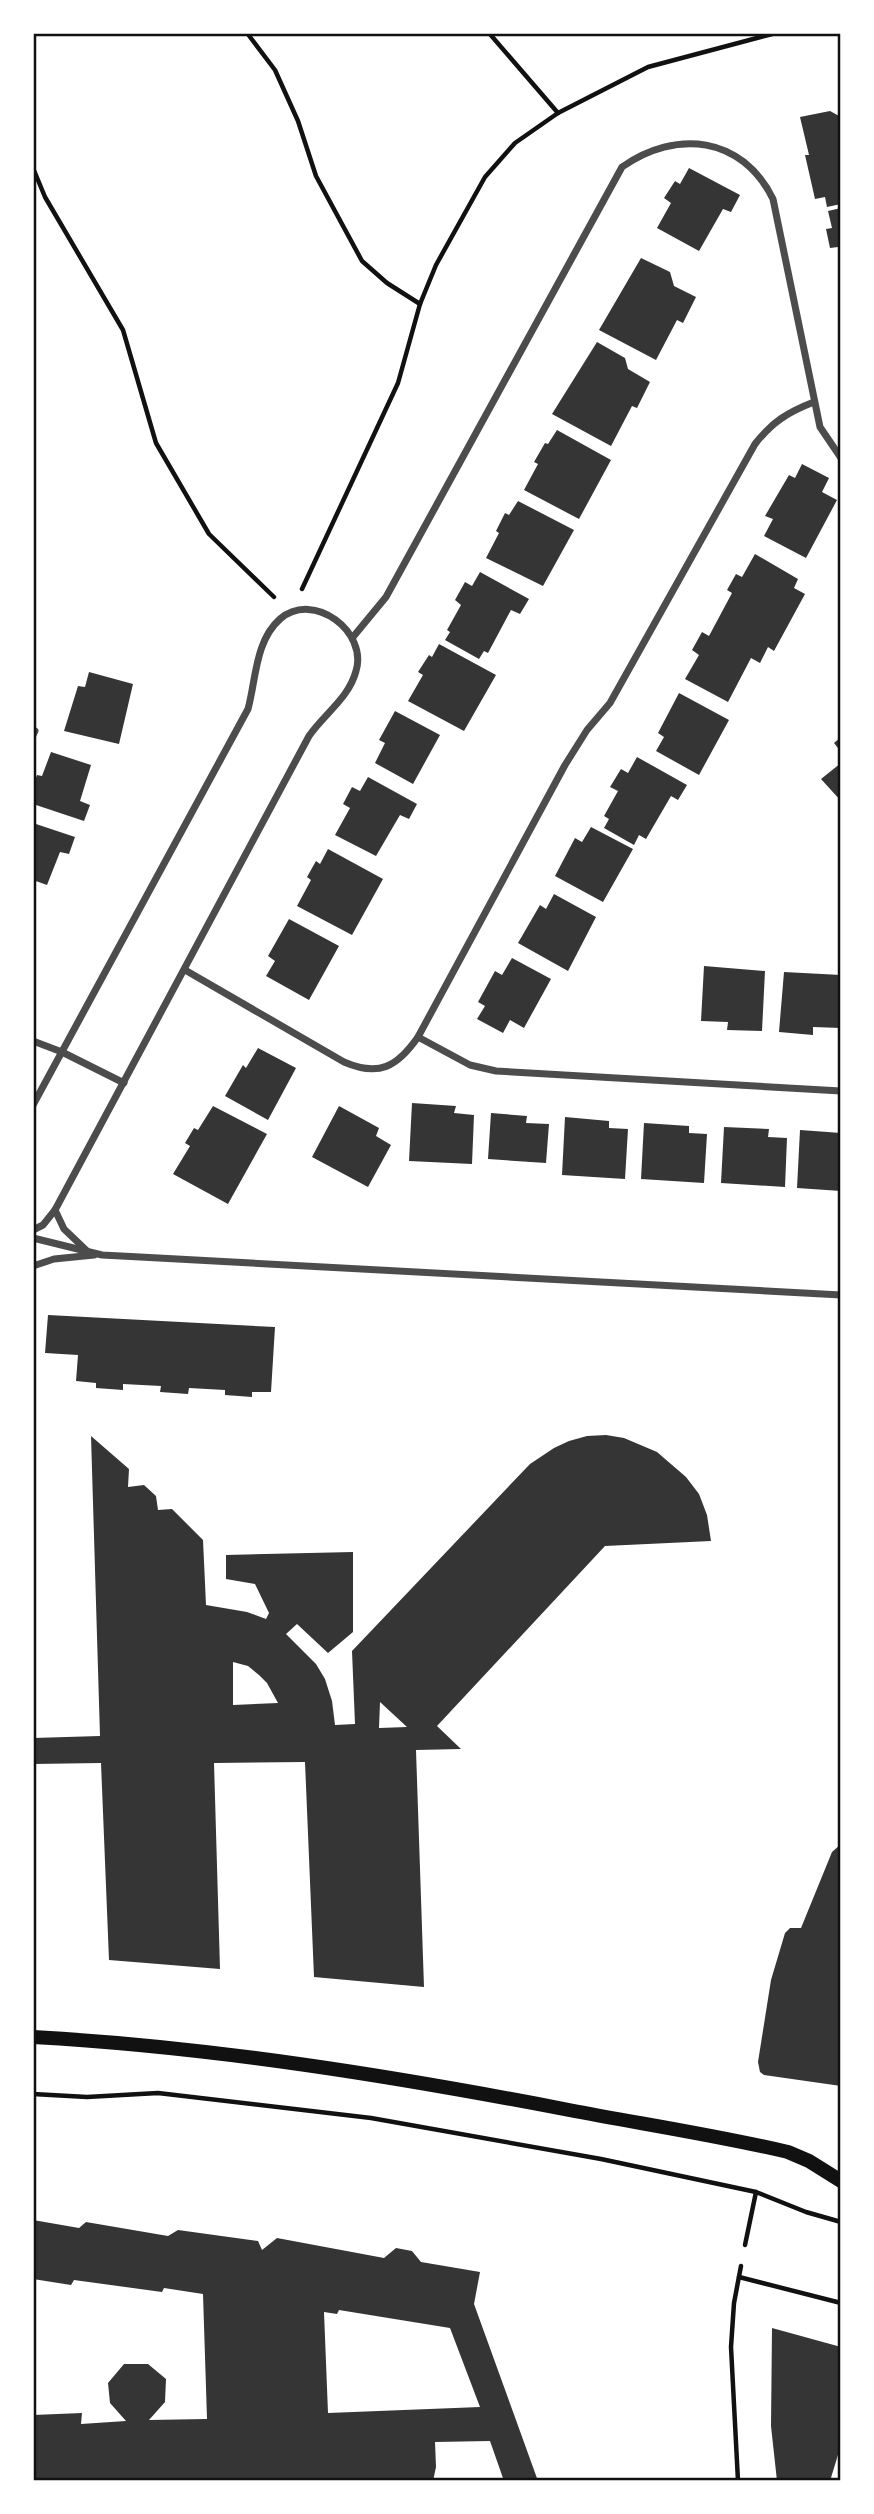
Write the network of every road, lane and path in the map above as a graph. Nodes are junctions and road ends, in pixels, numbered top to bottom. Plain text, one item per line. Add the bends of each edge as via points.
1 (247, 33) edge
2 (489, 33) edge
3 (776, 33) edge
4 (558, 113) junction
5 (33, 168) edge
6 (420, 304) junction
7 (814, 402) junction
8 (841, 458) edge
9 (291, 614) junction
10 (353, 637) junction
11 (185, 970) junction
12 (418, 1037) junction
13 (33, 1041) edge
14 (62, 1052) junction
15 (124, 1083) junction
16 (841, 1091) edge
17 (33, 1105) edge
18 (55, 1210) junction
19 (33, 1230) edge
20 (33, 1238) edge
21 (89, 1252) junction
22 (102, 1255) junction
23 (33, 1266) edge
24 (841, 1295) edge
25 (33, 2037) edge
26 (33, 2094) edge
27 (841, 2180) edge
28 (757, 2192) junction
29 (841, 2222) edge
30 (745, 2245) dead end
31 (741, 2266) dead end
32 (739, 2277) junction
33 (841, 2304) edge
34 (738, 2481) edge

1 - 6 path via 275,69 316,176 362,261
2 - 4 path
3 - 4 path via 648,67
4 - 6 path via 515,143 485,177 450,237
5 - 9 path via 45,197 123,330 156,443 209,534
6 - 9 path via 398,383
7 - 8 street via 820,427
7 - 10 street via 772,199 765,184 749,165 714,145 662,147 639,155 622,167 386,597
7 - 12 street via 778,419 755,444 610,703 565,765
9 - 10 street via 308,611 333,617
9 - 14 street via 280,620 261,649 248,709
10 - 11 street via 359,658 350,686 309,736
11 - 12 street via 357,1067 383,1068 397,1063
11 - 15 street
12 - 16 street via 470,1065 496,1072
13 - 14 street
14 - 15 street
14 - 17 street
15 - 18 street
18 - 19 street
18 - 21 street via 64,1229
20 - 21 street
21 - 22 street
22 - 23 street via 54,1259
22 - 24 street
25 - 27 main road via 300,2064 447,2087 788,2152
26 - 28 path via 158,2093 371,2118
28 - 29 path
28 - 30 path
31 - 32 path
32 - 33 path
32 - 34 path via 730,2347

